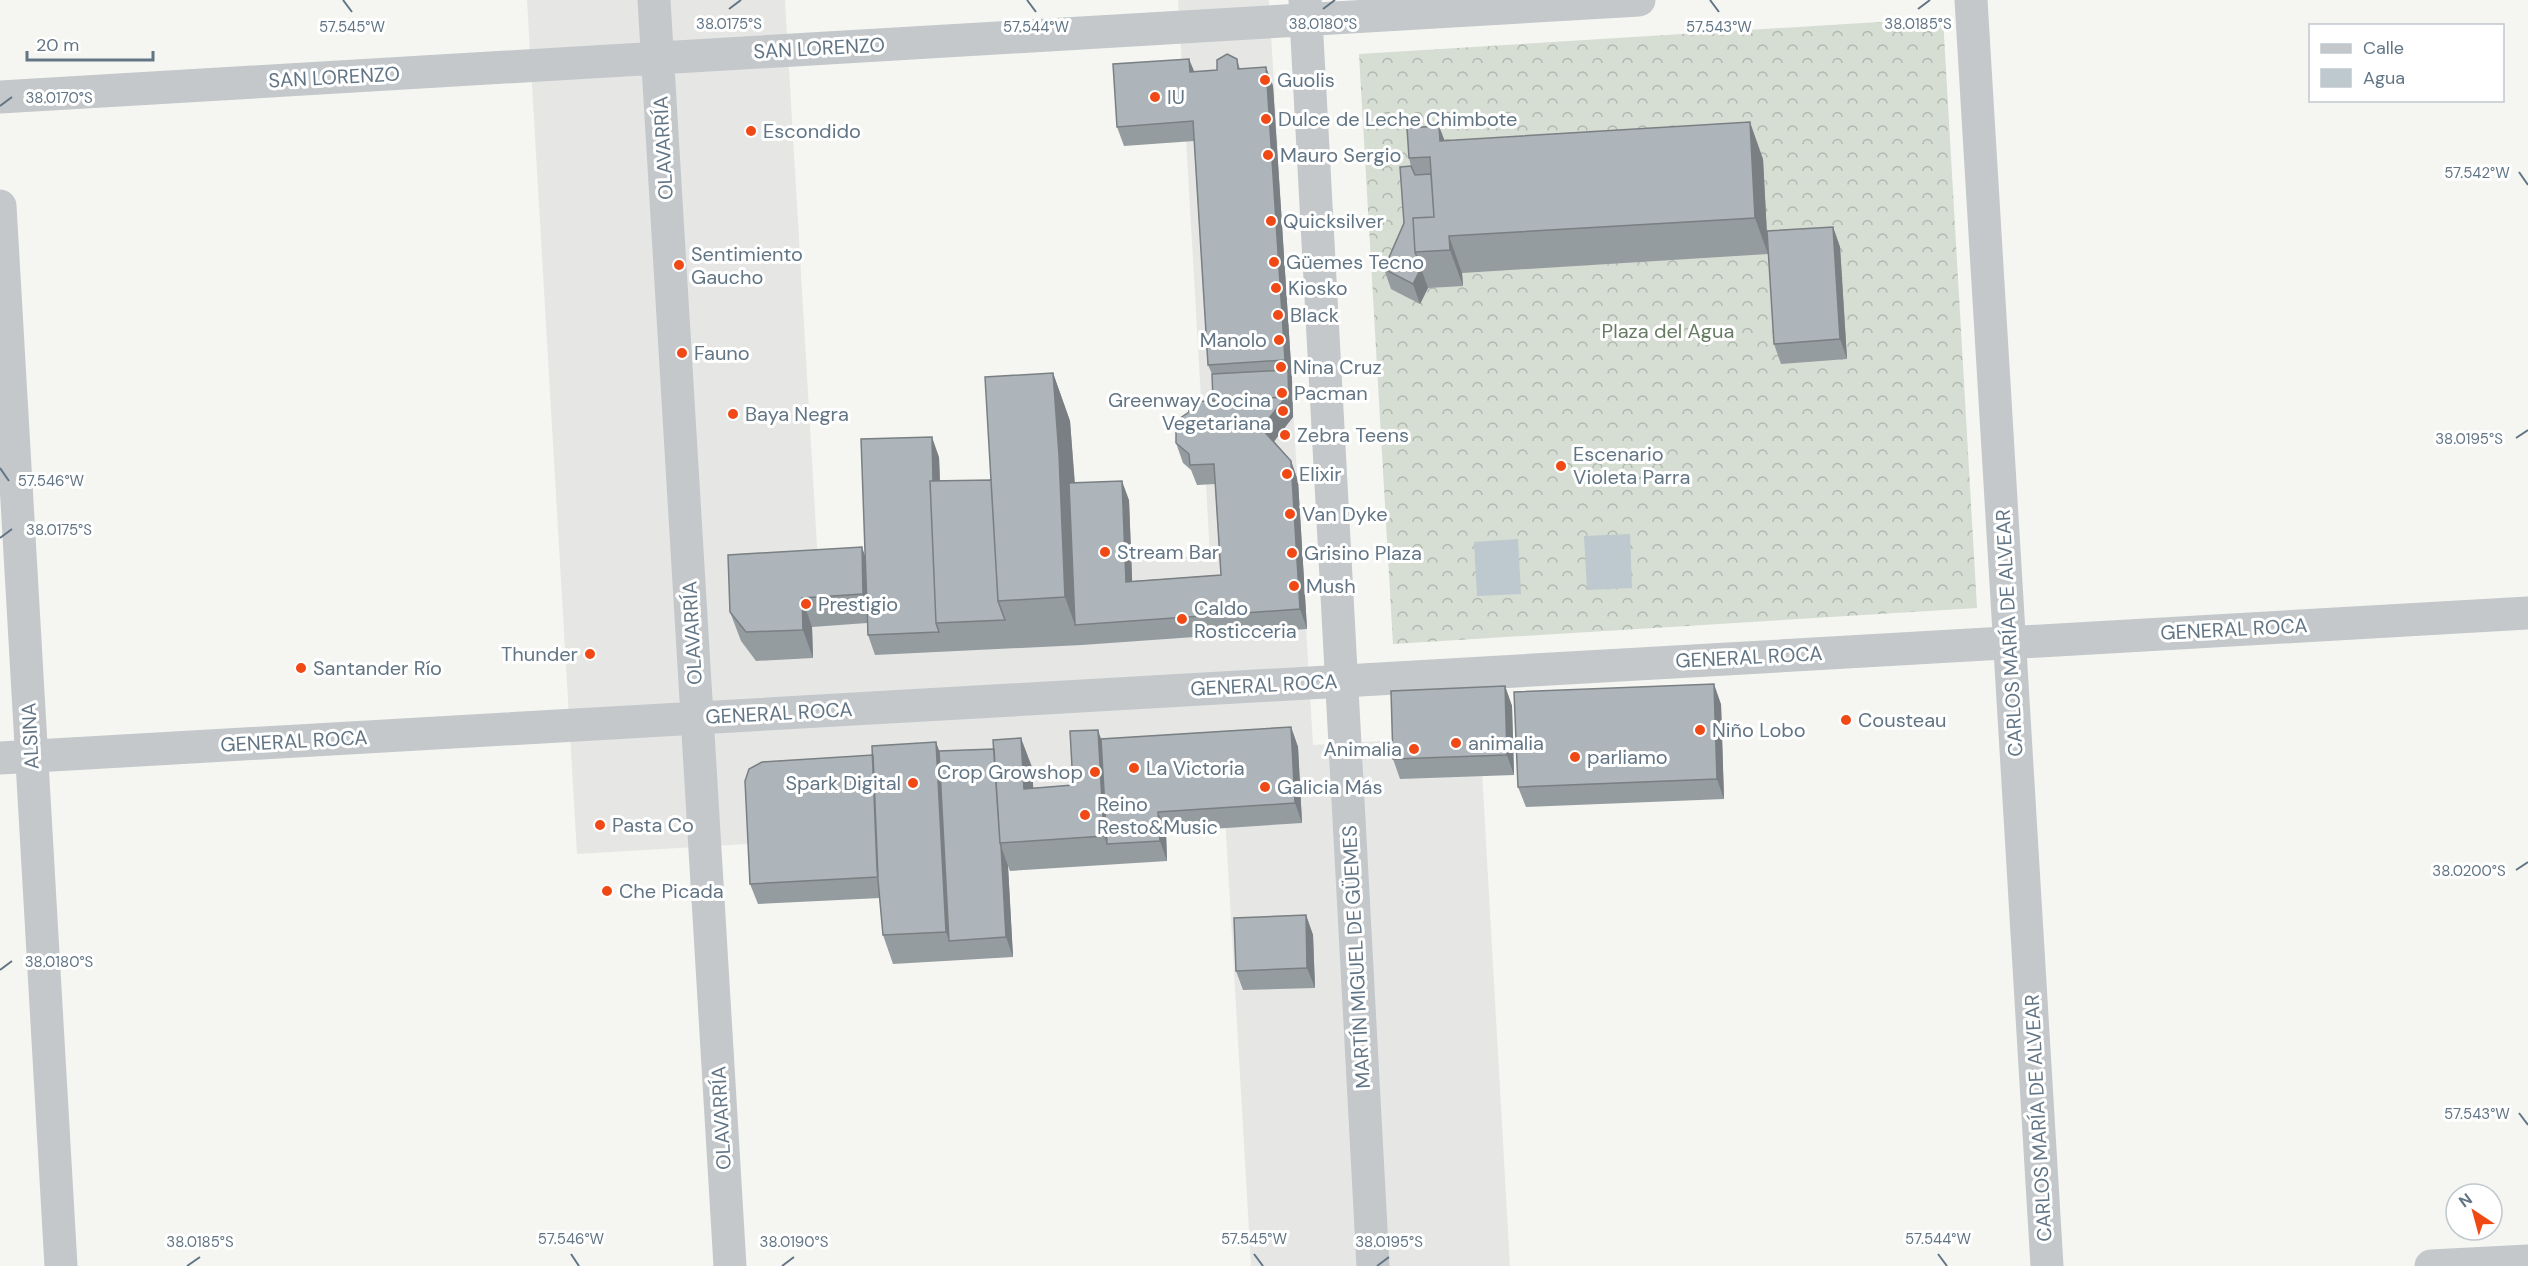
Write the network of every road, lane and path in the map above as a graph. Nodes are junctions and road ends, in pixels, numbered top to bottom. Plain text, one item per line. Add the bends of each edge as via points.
1 (654, 0) edge
2 (1639, 0) edge
3 (1971, 0) edge
4 (1305, 10) edge
5 (657, 58) junction
6 (0, 97) edge
7 (0, 206) edge
8 (2528, 613) edge
9 (2009, 642) junction
10 (1342, 681) junction
11 (697, 718) junction
12 (16, 757) edge
13 (2528, 1261) edge
14 (62, 1266) edge
15 (730, 1266) edge
16 (1373, 1266) edge
17 (2047, 1266) edge
18 (2431, 1266) edge

1 - 5 street, OLAVARRÍA
2 - 4 street, SAN LORENZO
3 - 9 street, CARLOS MARÍA DE ALVEAR
4 - 5 street, SAN LORENZO
4 - 10 street, MARTÍN MIGUEL DE GÜEMES
5 - 6 street, SAN LORENZO
5 - 11 street, OLAVARRÍA
7 - 12 street, ALSINA
8 - 9 street, GENERAL ROCA
9 - 10 street, GENERAL ROCA
9 - 17 street, CARLOS MARÍA DE ALVEAR
10 - 11 street, GENERAL ROCA
10 - 16 street, MARTÍN MIGUEL DE GÜEMES
11 - 12 street, GENERAL ROCA
11 - 15 street, OLAVARRÍA
12 - 14 street, ALSINA
13 - 18 street

